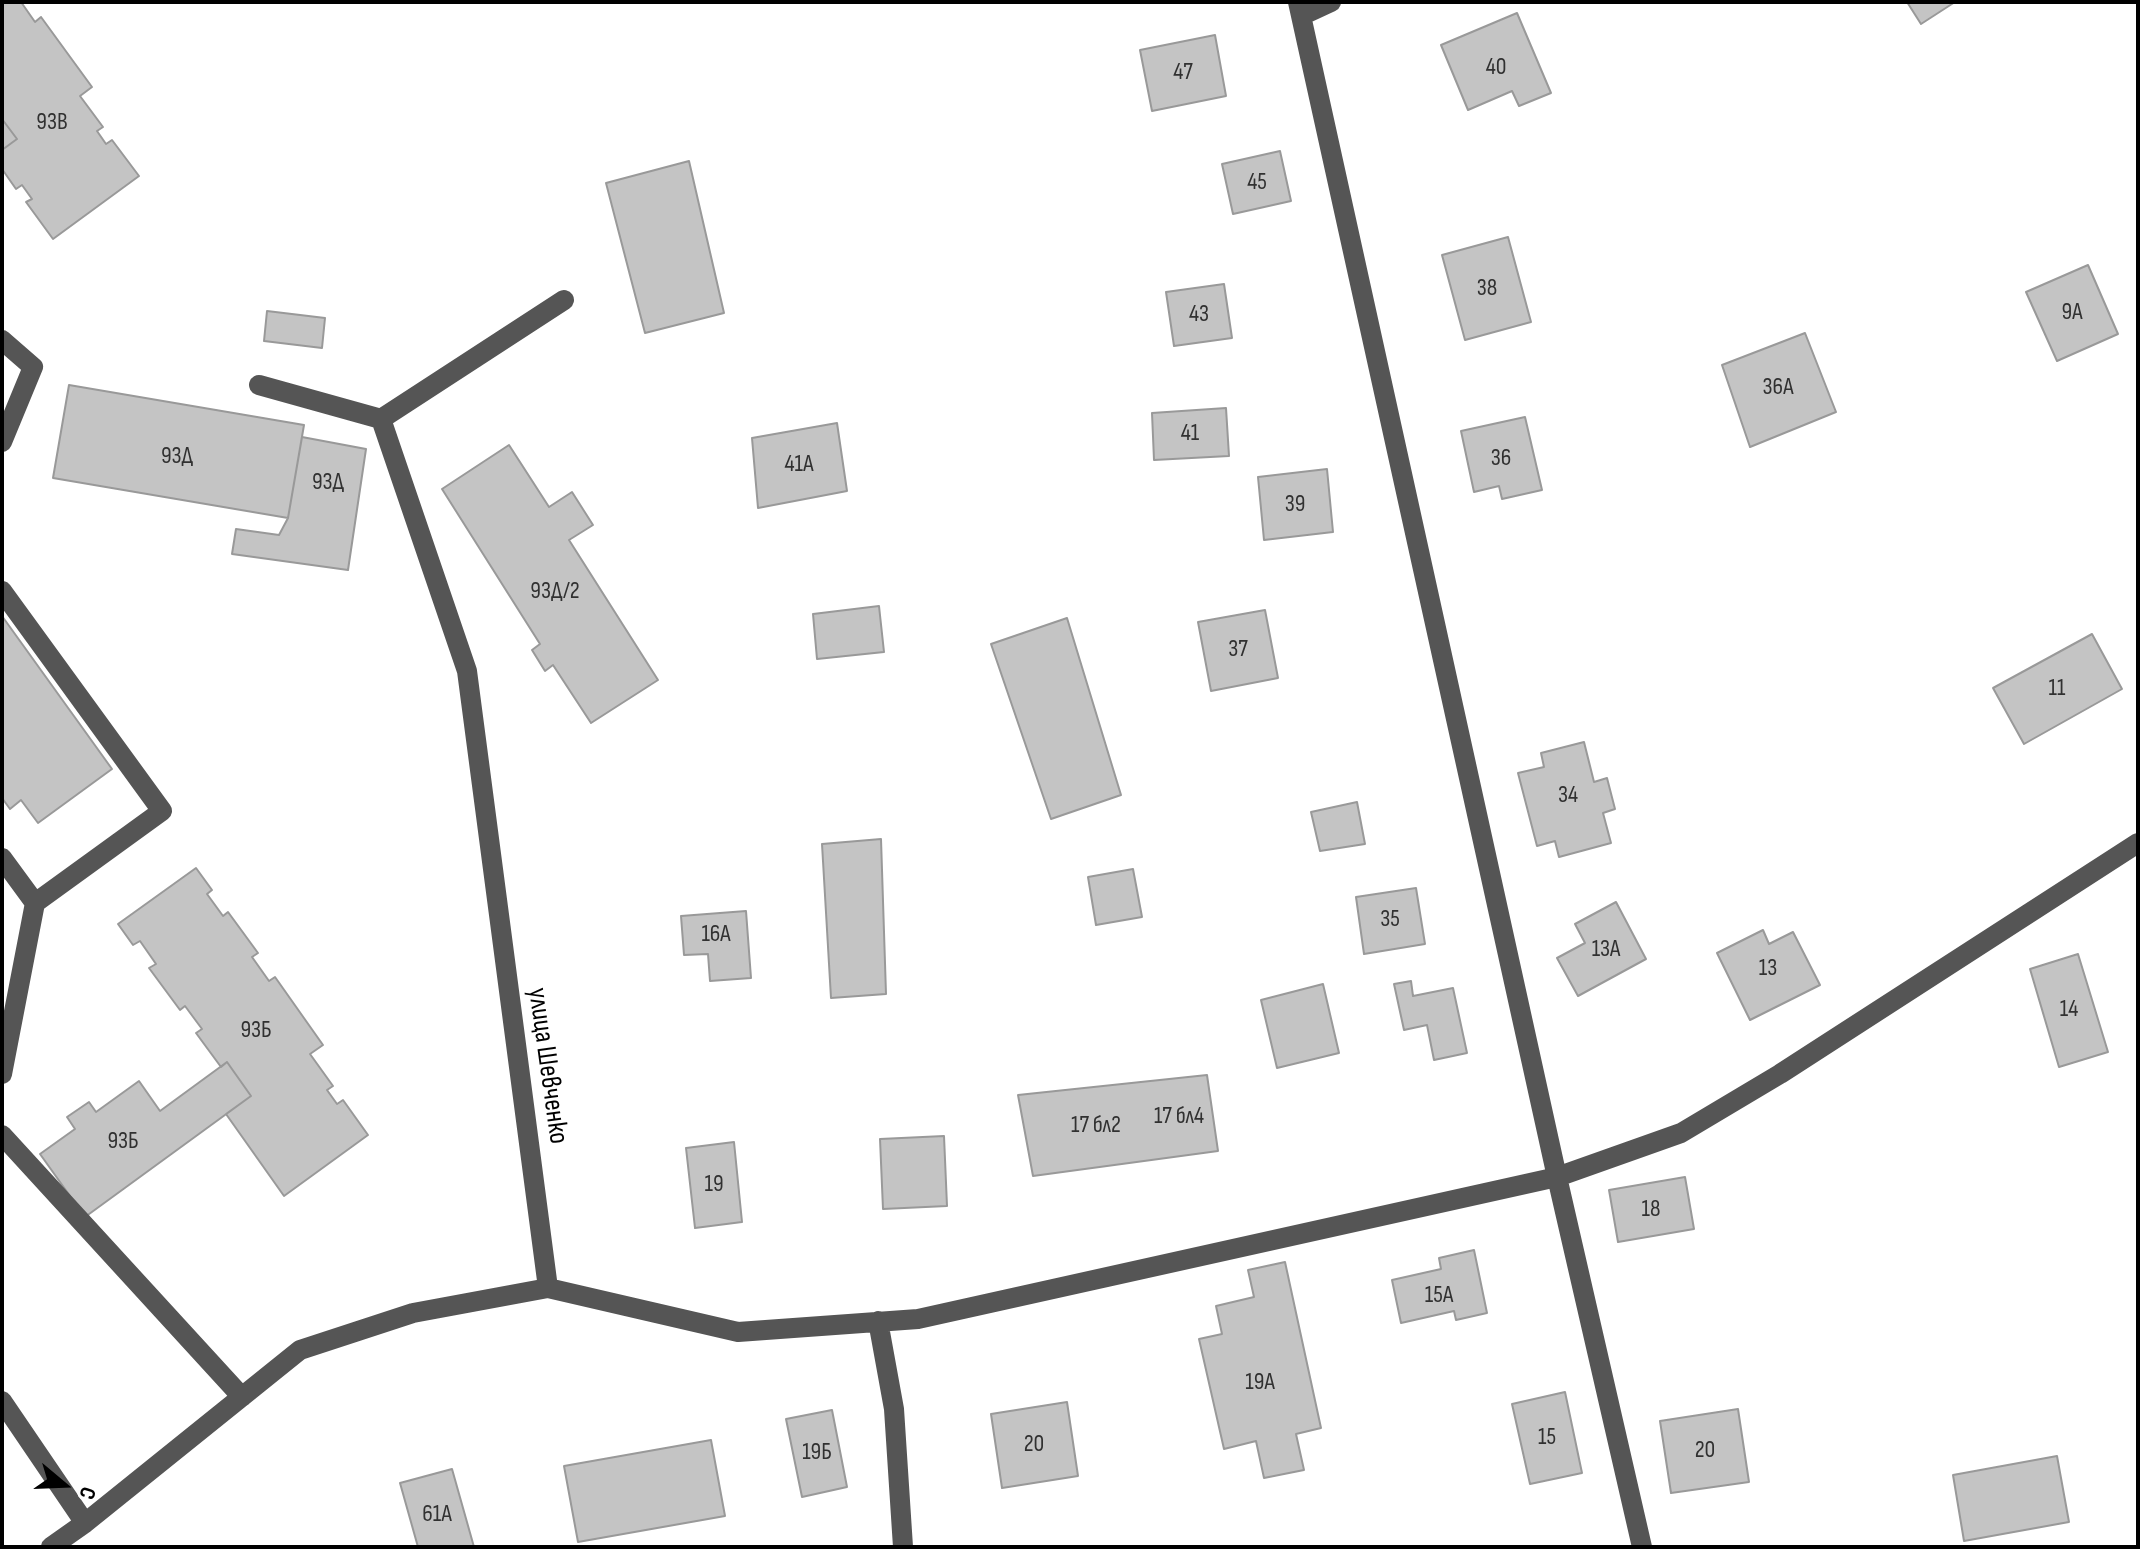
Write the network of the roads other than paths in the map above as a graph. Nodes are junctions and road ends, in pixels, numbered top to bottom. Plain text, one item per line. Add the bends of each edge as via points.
1 (1331, 2) edge
2 (1301, 8) edge
3 (564, 300) dead end
4 (2, 340) edge
5 (259, 385) dead end
6 (381, 419) junction
7 (2, 442) edge
8 (2, 591) edge
9 (2138, 843) edge
10 (2, 858) edge
11 (35, 903) junction
12 (2, 1074) edge
13 (2, 1135) edge
14 (1557, 1177) junction
15 (548, 1288) junction
16 (878, 1321) junction
17 (242, 1397) junction
18 (2, 1401) edge
19 (85, 1523) junction
20 (51, 1547) edge
21 (903, 1547) edge
22 (1642, 1547) edge

1 - 2 street
2 - 14 street
3 - 6 street
4 - 7 street via 33,367
5 - 6 street
6 - 15 street, улица Шевченко via 467,671
8 - 11 street via 162,811
9 - 14 street via 1681,1133
10 - 11 street
11 - 12 street
13 - 17 street
14 - 16 street via 918,1319
14 - 22 street
15 - 16 street via 738,1332
15 - 17 street via 413,1313 300,1350
16 - 21 street via 894,1409
17 - 19 street
18 - 19 street
19 - 20 street

